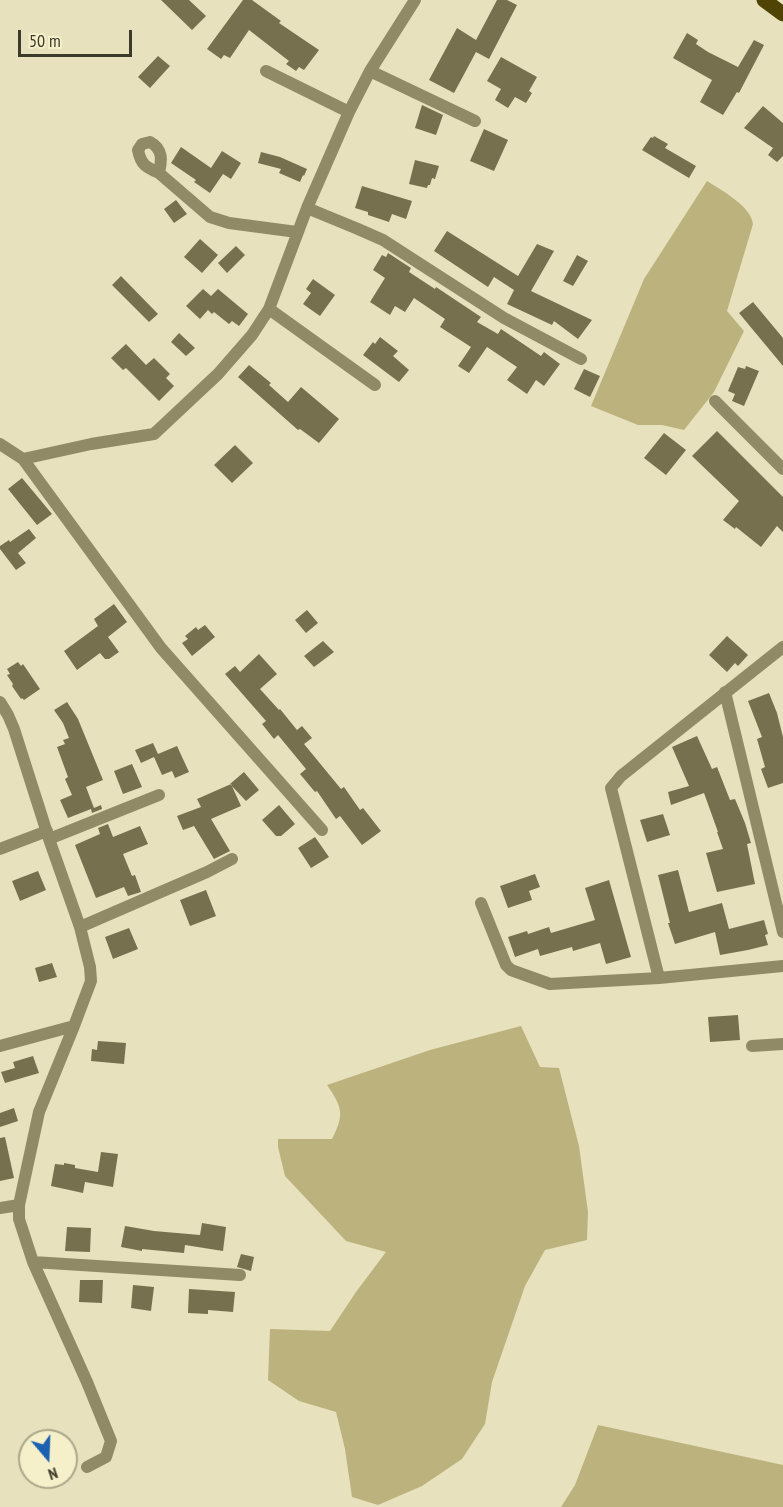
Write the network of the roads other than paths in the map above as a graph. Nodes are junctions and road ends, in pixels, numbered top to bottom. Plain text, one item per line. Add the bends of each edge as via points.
1 (415, 0) edge
2 (764, 0) edge
3 (783, 14) edge
4 (266, 71) dead end
5 (370, 71) junction
6 (349, 112) junction
7 (475, 121) dead end
8 (159, 173) dead end
9 (307, 208) junction
10 (297, 232) junction
11 (269, 309) junction
12 (581, 359) dead end
13 (375, 385) dead end
14 (715, 401) dead end
15 (0, 444) edge
16 (23, 459) junction
17 (783, 470) edge
18 (783, 647) edge
19 (725, 692) junction
20 (0, 702) edge
21 (159, 795) dead end
22 (321, 830) dead end
23 (48, 835) junction
24 (0, 849) edge
25 (232, 859) dead end
26 (481, 903) dead end
27 (80, 927) junction
28 (783, 932) edge
29 (783, 966) edge
30 (659, 978) junction
31 (74, 1026) junction
32 (783, 1044) edge
33 (0, 1046) edge
34 (752, 1046) dead end
35 (19, 1205) junction
36 (0, 1208) edge
37 (33, 1262) junction
38 (240, 1275) dead end
39 (87, 1467) dead end

1 - 5 street
2 - 3 main road
4 - 6 street
5 - 6 street
5 - 7 street
6 - 9 street
8 - 10 street via 210,217
9 - 10 street
9 - 12 street via 383,240 504,318
10 - 11 street
11 - 13 street
11 - 16 street via 218,374 154,434
14 - 17 street
15 - 16 street
16 - 22 street via 161,648
18 - 19 street
19 - 28 street
19 - 30 street via 611,788
20 - 23 street via 14,729
21 - 23 street
23 - 24 street
23 - 27 street
25 - 27 street
26 - 30 street via 506,965 512,970 550,984
27 - 31 street via 91,981
29 - 30 street
31 - 33 street
31 - 35 street via 39,1112
32 - 34 street
35 - 36 street
35 - 37 street
37 - 38 street
37 - 39 street via 111,1441 106,1457

